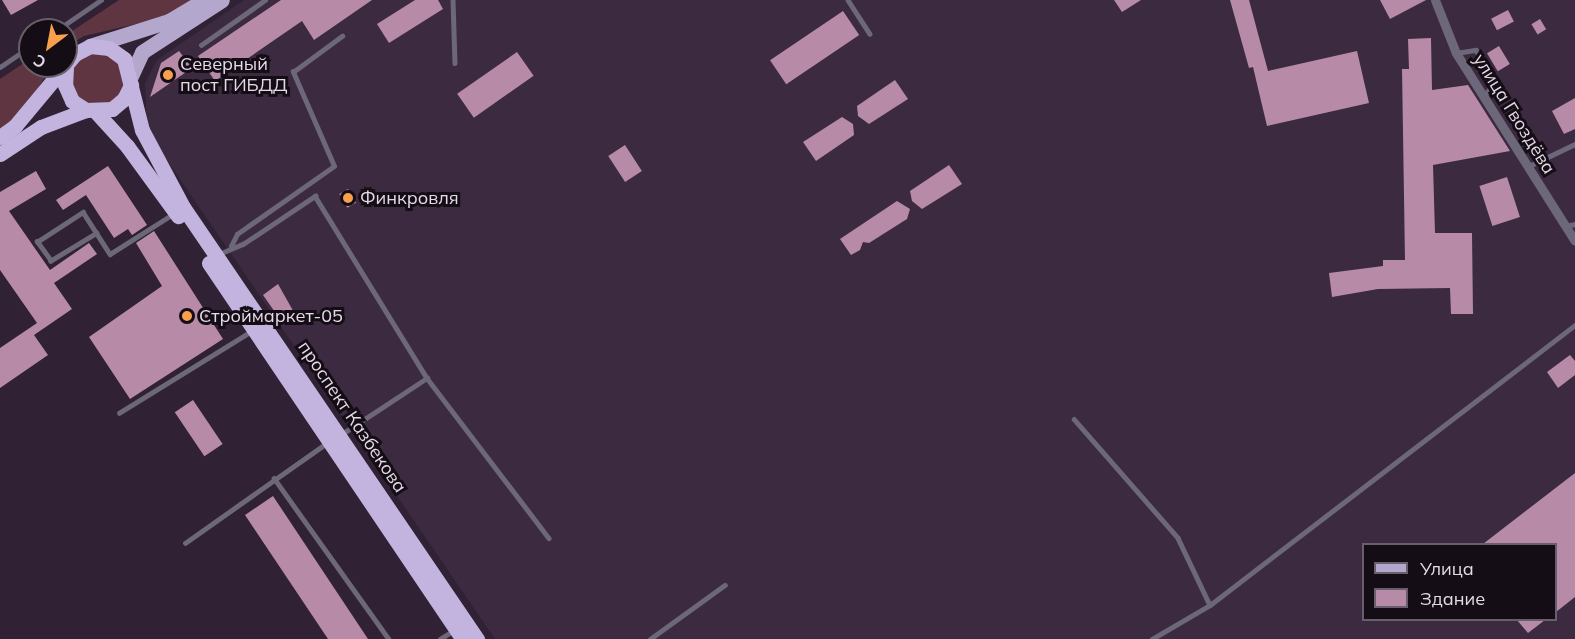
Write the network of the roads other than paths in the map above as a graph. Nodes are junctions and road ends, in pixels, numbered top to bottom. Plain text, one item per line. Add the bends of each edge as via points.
1 (101, 0) edge
2 (204, 0) edge
3 (222, 0) edge
4 (265, 0) edge
5 (453, 0) edge
6 (848, 0) edge
7 (1435, 0) edge
8 (75, 18) edge
9 (870, 34) dead end
10 (342, 36) dead end
11 (201, 45) dead end
12 (90, 46) junction
13 (78, 52) edge
14 (1456, 53) junction
15 (18, 55) edge
16 (455, 63) dead end
17 (0, 67) edge
18 (57, 78) edge
19 (65, 78) edge
20 (131, 81) junction
21 (1483, 98) junction
22 (91, 111) junction
23 (0, 137) edge
24 (1575, 144) edge
25 (0, 154) edge
26 (1527, 167) junction
27 (168, 193) junction
28 (175, 213) junction
29 (1570, 225) edge
30 (97, 233) junction
31 (1575, 241) edge
32 (231, 246) junction
33 (217, 256) junction
34 (1575, 325) edge
35 (254, 330) junction
36 (427, 378) junction
37 (119, 413) dead end
38 (1074, 419) dead end
39 (336, 438) junction
40 (274, 478) junction
41 (549, 538) dead end
42 (185, 543) dead end
43 (725, 585) dead end
44 (1210, 605) junction
45 (460, 634) edge
46 (389, 639) edge
47 (440, 639) edge
48 (477, 639) edge
49 (650, 639) edge
50 (1152, 639) edge

1 - 8 lane
2 - 12 main road via 168,21
3 - 20 main road via 142,52
4 - 11 lane
5 - 16 lane
6 - 9 lane
7 - 14 street, улица Гвоздёва
10 - 32 lane via 293,72 334,166 237,234
12 - 13 highway
12 - 20 highway via 109,48 124,58
14 - 21 street, улица Гвоздёва
14 - 21 lane via 1476,50 1495,83
15 - 17 lane
18 - 23 highway via 15,126
19 - 22 highway via 72,101
20 - 22 highway via 124,99 112,109
20 - 27 highway via 142,130
21 - 26 street, улица Гвоздёва
22 - 25 highway via 41,127
22 - 27 highway
24 - 26 lane
26 - 29 street, улица Гвоздёва
27 - 28 highway, проспект Казбекова
27 - 33 highway, проспект Казбекова
28 - 30 lane via 110,254
28 - 35 highway, проспект Казбекова
29 - 31 street, улица Гвоздёва
30 - 30 lane via 82,212 37,242 51,261
32 - 33 lane
32 - 36 lane via 243,244 315,196
33 - 39 highway, проспект Казбекова
34 - 44 lane
35 - 37 lane
35 - 39 highway, проспект Казбекова
36 - 39 lane
36 - 41 lane
38 - 44 lane via 1178,538
39 - 40 lane
39 - 45 highway, проспект Казбекова
39 - 48 highway, проспект Казбекова
40 - 42 lane
40 - 46 lane
43 - 49 lane
44 - 50 lane
45 - 47 lane

